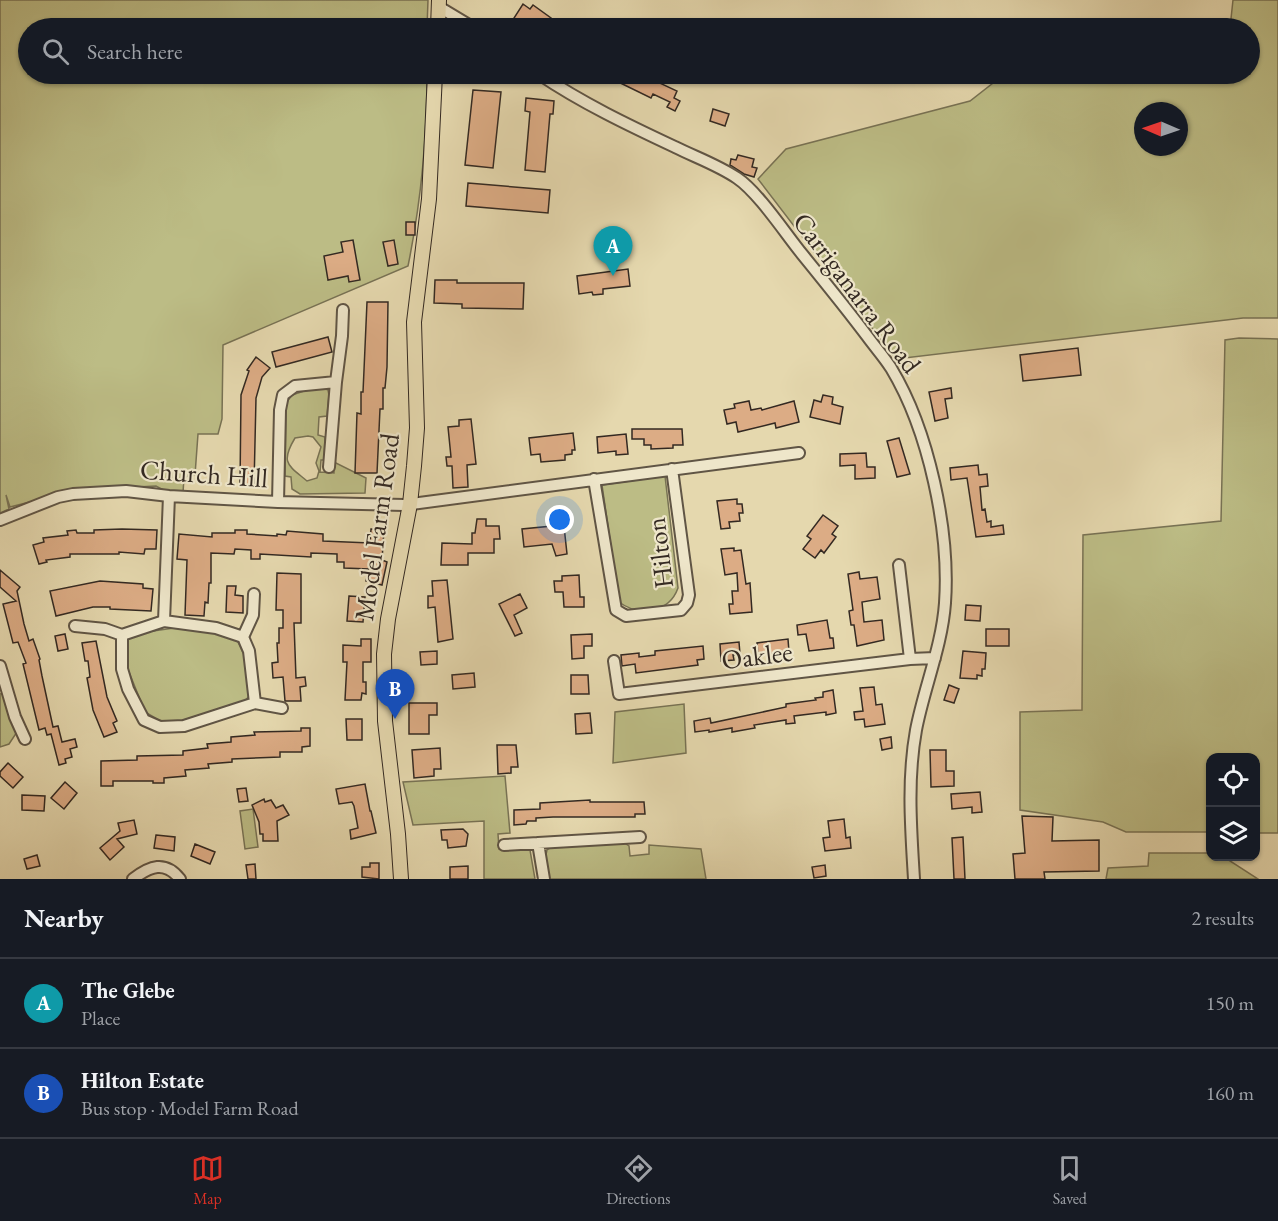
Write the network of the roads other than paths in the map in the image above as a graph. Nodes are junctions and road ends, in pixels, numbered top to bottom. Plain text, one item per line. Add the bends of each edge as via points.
1 (439, 4) edge
2 (459, 18) edge
3 (435, 84) edge
4 (555, 84) edge
5 (343, 310) dead end
6 (336, 382) junction
7 (798, 453) dead end
8 (329, 467) dead end
9 (672, 469) junction
10 (594, 479) junction
11 (169, 496) junction
12 (278, 502) junction
13 (410, 504) junction
14 (0, 520) edge
15 (899, 565) dead end
16 (254, 594) dead end
17 (164, 621) junction
18 (75, 626) dead end
19 (122, 635) junction
20 (243, 637) junction
21 (935, 658) junction
22 (910, 659) junction
23 (614, 661) dead end
24 (0, 666) edge
25 (255, 703) junction
26 (282, 708) dead end
27 (25, 739) dead end
28 (640, 837) dead end
29 (538, 843) junction
30 (504, 845) dead end
31 (133, 879) edge
32 (180, 879) edge
33 (401, 879) edge
34 (544, 879) edge
35 (914, 879) edge

1 - 2 street
3 - 13 main road, Model Farm Road via 429,199 414,322 417,428
4 - 21 street, Carriganarra Road via 602,113 738,178 891,368 923,441 934,481 945,552 945,604
5 - 6 street
6 - 8 street
6 - 12 street via 295,386 284,394 280,410
7 - 9 street
9 - 10 street
9 - 10 street, Hilton via 689,595 681,610 626,616 616,610
10 - 13 street
11 - 12 street, Church Hill
11 - 14 street, Church Hill via 126,490 73,494
11 - 17 street
12 - 13 street, Church Hill
13 - 33 main road, Model Farm Road via 388,619 384,677
15 - 22 street
16 - 20 street via 254,615
17 - 19 street
17 - 20 street via 216,628
18 - 19 street
19 - 25 street via 122,669 144,720 160,727 184,726
20 - 25 street via 249,651
21 - 22 street, Oaklee
21 - 35 street, Carriganarra Road via 923,697 912,762 909,806
22 - 23 street, Oaklee via 619,694
24 - 27 street
25 - 26 street
28 - 29 street
29 - 30 street
29 - 34 street
31 - 32 street via 159,866

